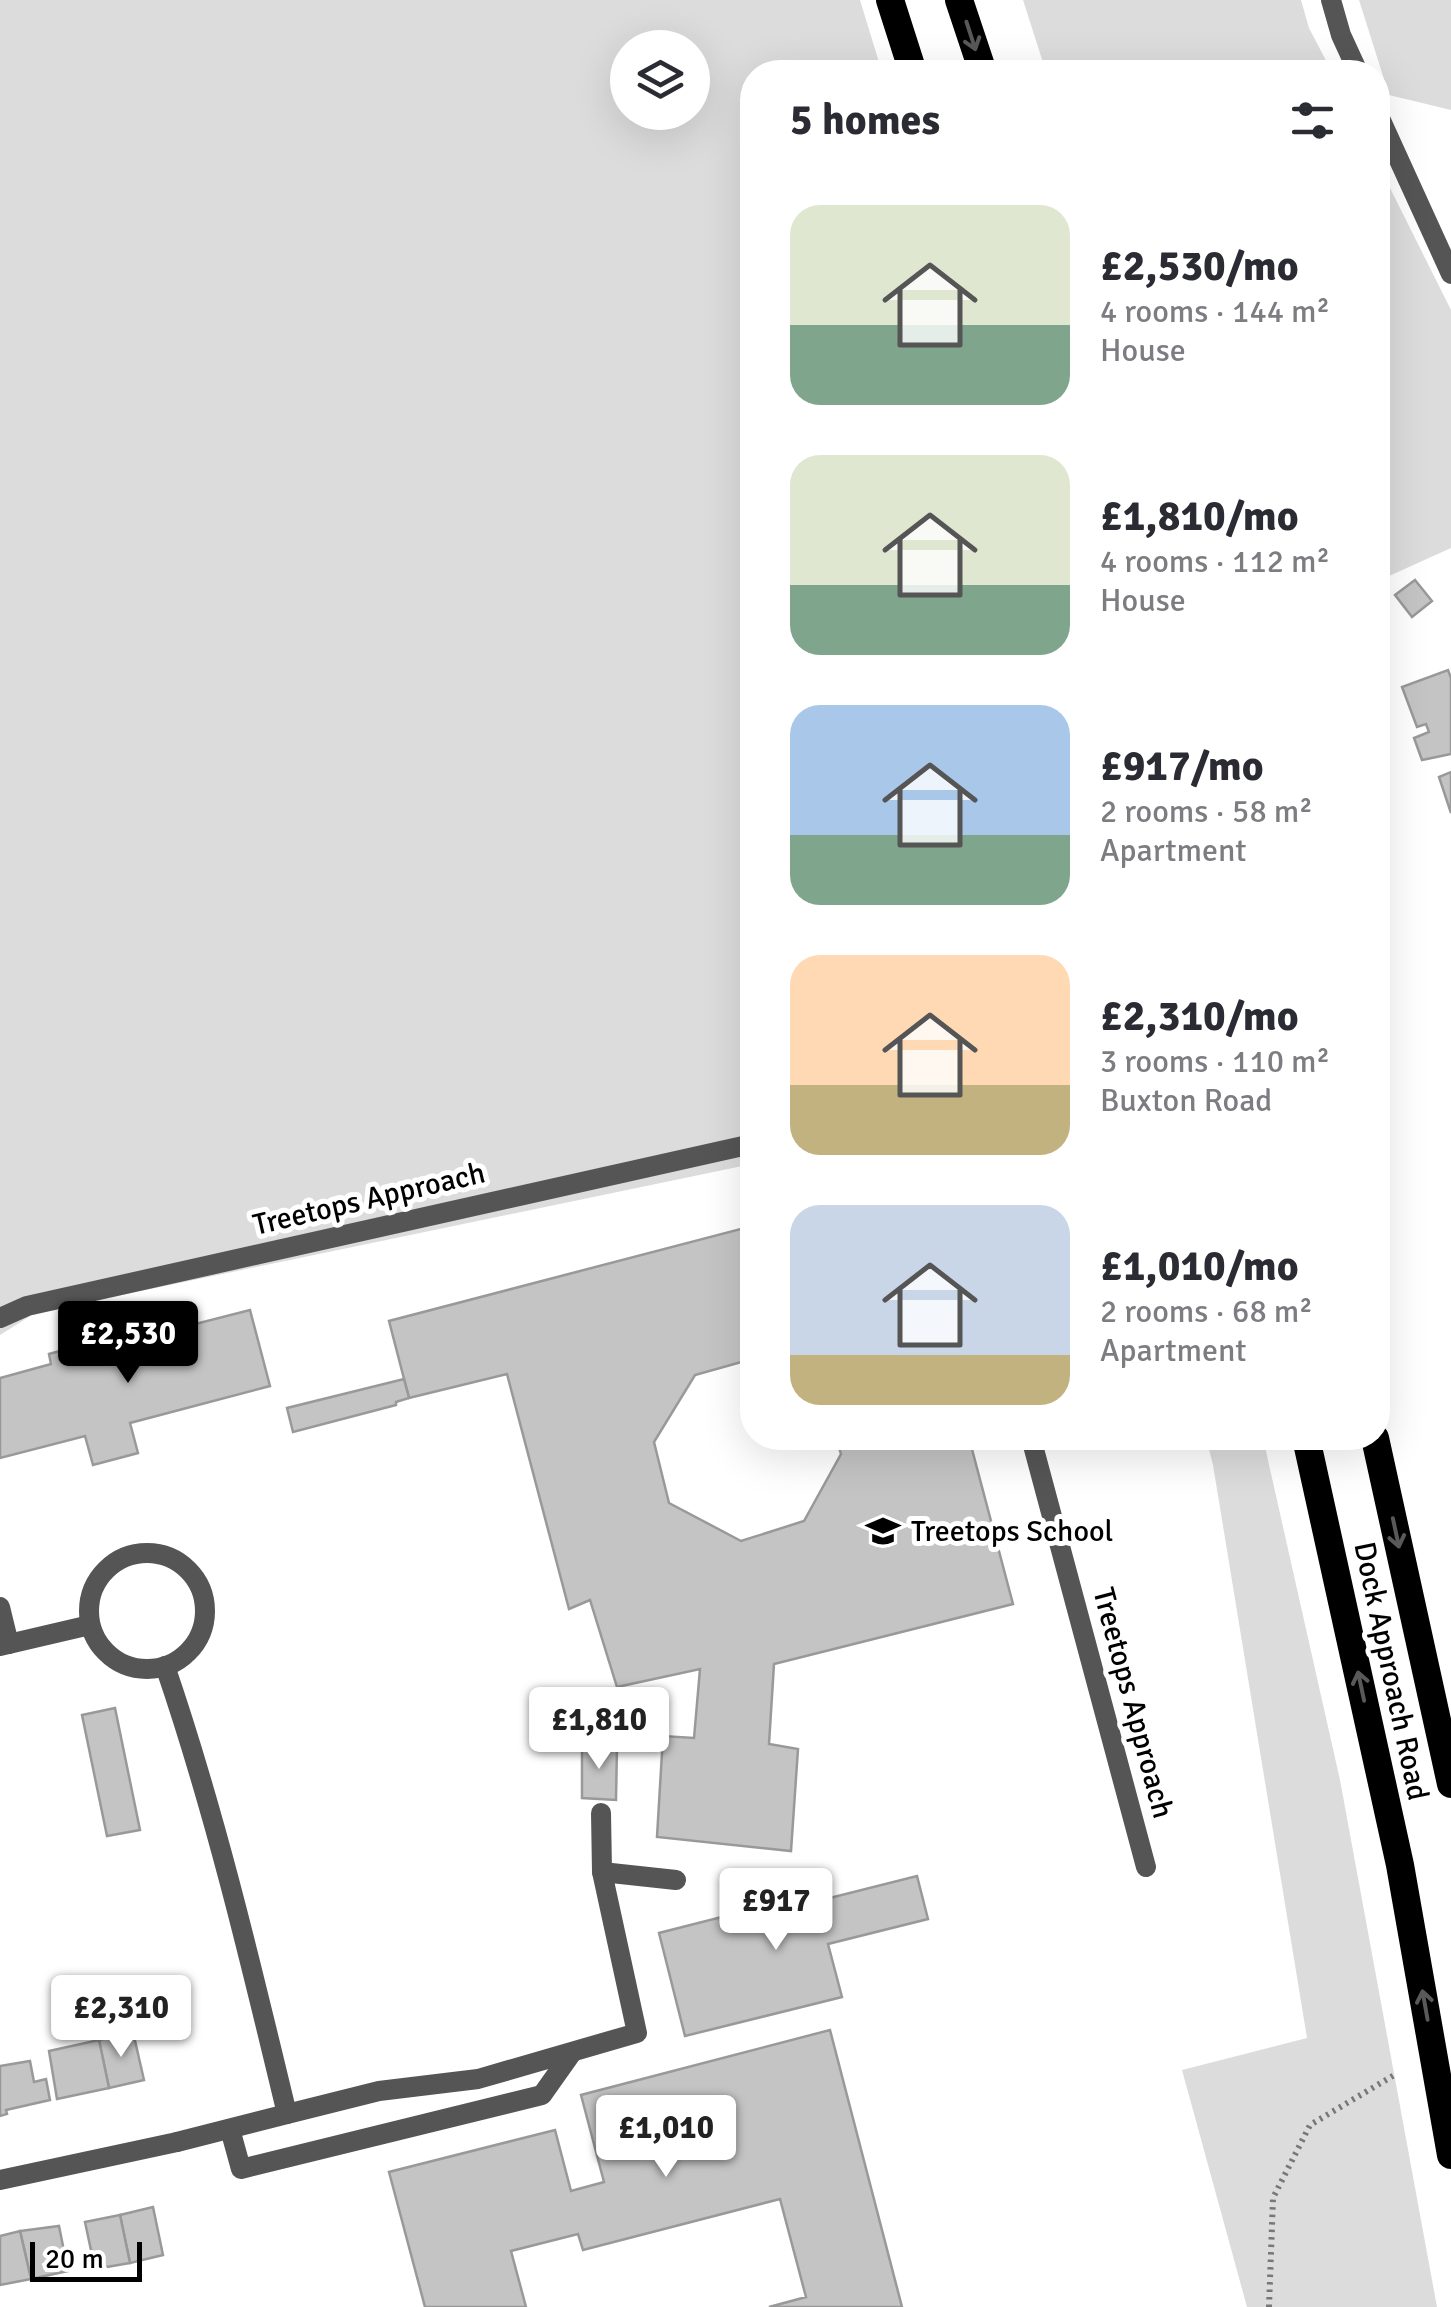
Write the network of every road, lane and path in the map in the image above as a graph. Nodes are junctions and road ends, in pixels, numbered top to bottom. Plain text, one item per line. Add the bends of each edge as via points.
1 (890, 0) edge
2 (959, 0) edge
3 (1331, 0) edge
4 (909, 60) edge
5 (978, 60) edge
6 (1353, 60) edge
7 (1390, 140) edge
8 (1451, 274) edge
9 (740, 1147) edge
10 (0, 1318) edge
11 (1034, 1450) edge
12 (1309, 1450) edge
13 (1378, 1450) edge
14 (0, 1606) edge
15 (90, 1625) junction
16 (5, 1645) edge
17 (165, 1666) junction
18 (1451, 1784) edge
19 (601, 1813) dead end
20 (1146, 1868) dead end
21 (602, 1872) junction
22 (676, 1880) dead end
23 (570, 2054) junction
24 (1396, 2074) dead end
25 (287, 2114) junction
26 (230, 2129) junction
27 (1451, 2155) edge
28 (0, 2180) edge
29 (1269, 2307) edge

1 - 4 highway
2 -> 5 highway
3 - 6 street
7 - 8 street
9 - 10 street, Treetops Approach via 27,1306
11 - 20 street, Treetops Approach
27 -> 12 highway, Dock Approach Road via 1400,1865
13 -> 18 highway, Dock Approach Road
14 - 16 street
15 - 16 street
15 - 17 street via 98,1642 127,1666
15 - 17 street via 88,1606 103,1572 136,1553 179,1552 210,1601 196,1643
17 - 25 street
19 - 21 street
21 - 22 street
21 - 23 street via 637,2033
23 - 25 street via 478,2079 379,2091
23 - 26 street via 542,2095 241,2169
24 - 29 path via 1310,2125 1273,2198
25 - 26 street
26 - 28 street

